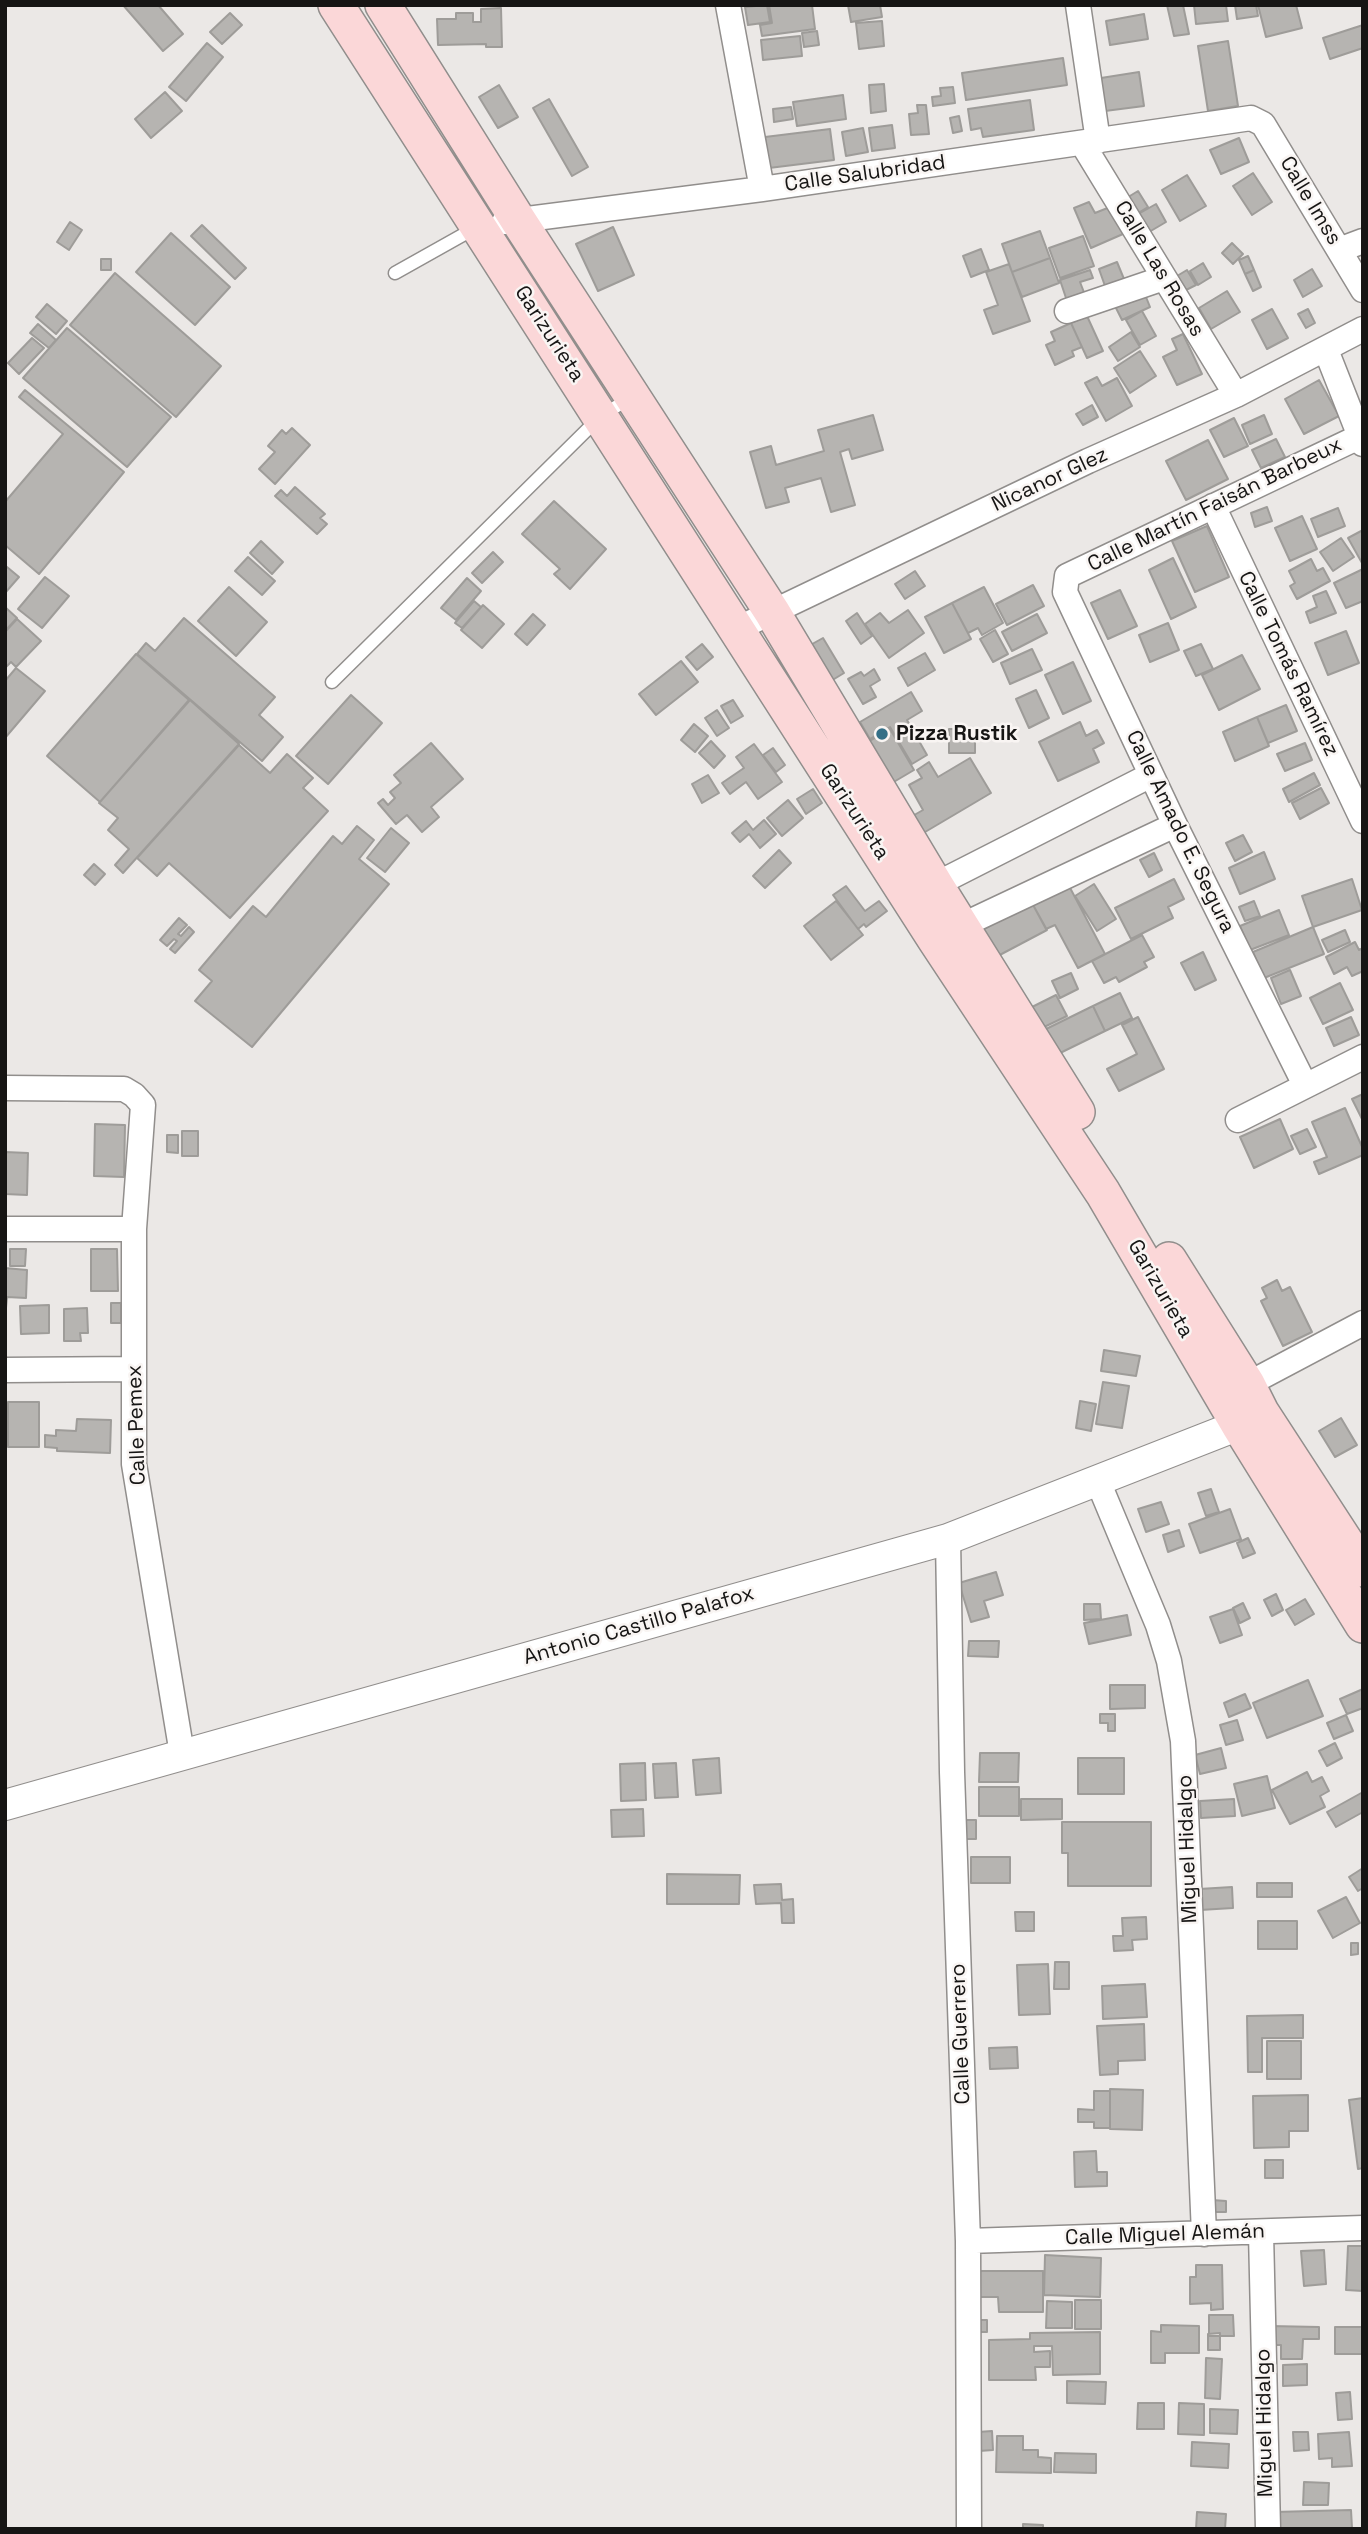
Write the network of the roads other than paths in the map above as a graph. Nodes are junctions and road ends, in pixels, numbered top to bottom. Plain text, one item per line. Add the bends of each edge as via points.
1 (383, 5) edge
2 (728, 5) edge
3 (1078, 5) edge
4 (342, 6) edge
5 (1251, 118) joint
6 (1090, 142) junction
7 (761, 189) junction
8 (518, 220) junction
9 (479, 226) junction
10 (1363, 241) edge
11 (1339, 250) junction
12 (395, 273) dead end
13 (1164, 278) junction
14 (1363, 290) edge
15 (1066, 311) dead end
16 (1363, 329) edge
17 (1326, 350) junction
18 (1236, 395) junction
19 (632, 396) junction
20 (601, 416) junction
21 (1362, 439) edge
22 (1213, 506) junction
23 (1067, 576) joint
24 (772, 612) junction
25 (737, 629) junction
26 (331, 682) dead end
27 (1152, 775) junction
28 (1363, 821) edge
29 (1175, 825) junction
30 (923, 892) junction
31 (948, 932) junction
32 (1363, 1057) edge
33 (1305, 1085) junction
34 (5, 1088) edge
35 (1238, 1120) dead end
36 (5, 1229) edge
37 (134, 1229) junction
38 (1363, 1323) edge
39 (134, 1369) junction
40 (5, 1370) edge
41 (1242, 1405) junction
42 (1097, 1479) junction
43 (947, 1539) junction
44 (1363, 1569) edge
45 (1363, 1625) edge
46 (182, 1754) junction
47 (5, 1805) edge
48 (1363, 2228) edge
49 (1261, 2233) junction
50 (1205, 2234) junction
51 (968, 2241) junction
52 (969, 2529) edge
53 (1268, 2529) edge

1 - 8 main road, Garizurieta
2 - 7 street
3 - 6 street
4 - 9 main road, Garizurieta
5 - 6 street, Calle Salubridad
5 - 11 street, Calle Imss via 1263,124
6 - 7 street, Calle Salubridad
6 - 13 street, Calle Las Rosas
7 - 8 street, Calle Salubridad
8 - 9 street, Calle Salubridad
8 - 19 main road, Garizurieta
9 - 12 lane
9 - 20 main road, Garizurieta
10 - 11 street
11 - 14 street, Calle Imss
13 - 15 street
13 - 18 street, Calle Las Rosas
16 - 17 street, Nicanor Glez
17 - 18 street, Nicanor Glez
17 - 21 street
18 - 24 street, Nicanor Glez
19 - 20 lane
19 - 24 main road, Garizurieta
20 - 25 main road, Garizurieta
20 - 26 lane
21 - 22 street, Calle Martín Faisán Barbeux
22 - 23 street, Calle Martín Faisán Barbeux
22 - 28 street, Calle Tomás Ramírez
23 - 27 street, Calle Amado E. Segura via 1065,592
24 - 25 street, Nicanor Glez
24 - 30 main road, Garizurieta
25 - 30 main road, Garizurieta
27 - 29 street, Calle Amado E. Segura
27 - 30 street
29 - 31 street
29 - 33 street, Calle Amado E. Segura
30 - 31 main road, Garizurieta
31 - 41 main road, Garizurieta via 1103,1193
32 - 33 street
33 - 35 street
34 - 37 street, Calle Pemex via 124,1089 134,1095 143,1105
36 - 37 street
37 - 39 street, Calle Pemex
38 - 41 street
39 - 40 street
39 - 46 street, Calle Pemex via 134,1464
41 - 42 street, Antonio Castillo Palafox
41 - 44 main road, Garizurieta
41 - 45 main road, Garizurieta
42 - 43 street, Antonio Castillo Palafox
42 - 50 street, Miguel Hidalgo via 1158,1625 1183,1741
43 - 46 street, Antonio Castillo Palafox
43 - 51 street, Calle Guerrero
46 - 47 street, Antonio Castillo Palafox
48 - 49 street, Calle Miguel Alemán
49 - 50 street, Calle Miguel Alemán
49 - 53 street, Miguel Hidalgo
50 - 51 street, Calle Miguel Alemán
51 - 52 street, Calle Guerrero

